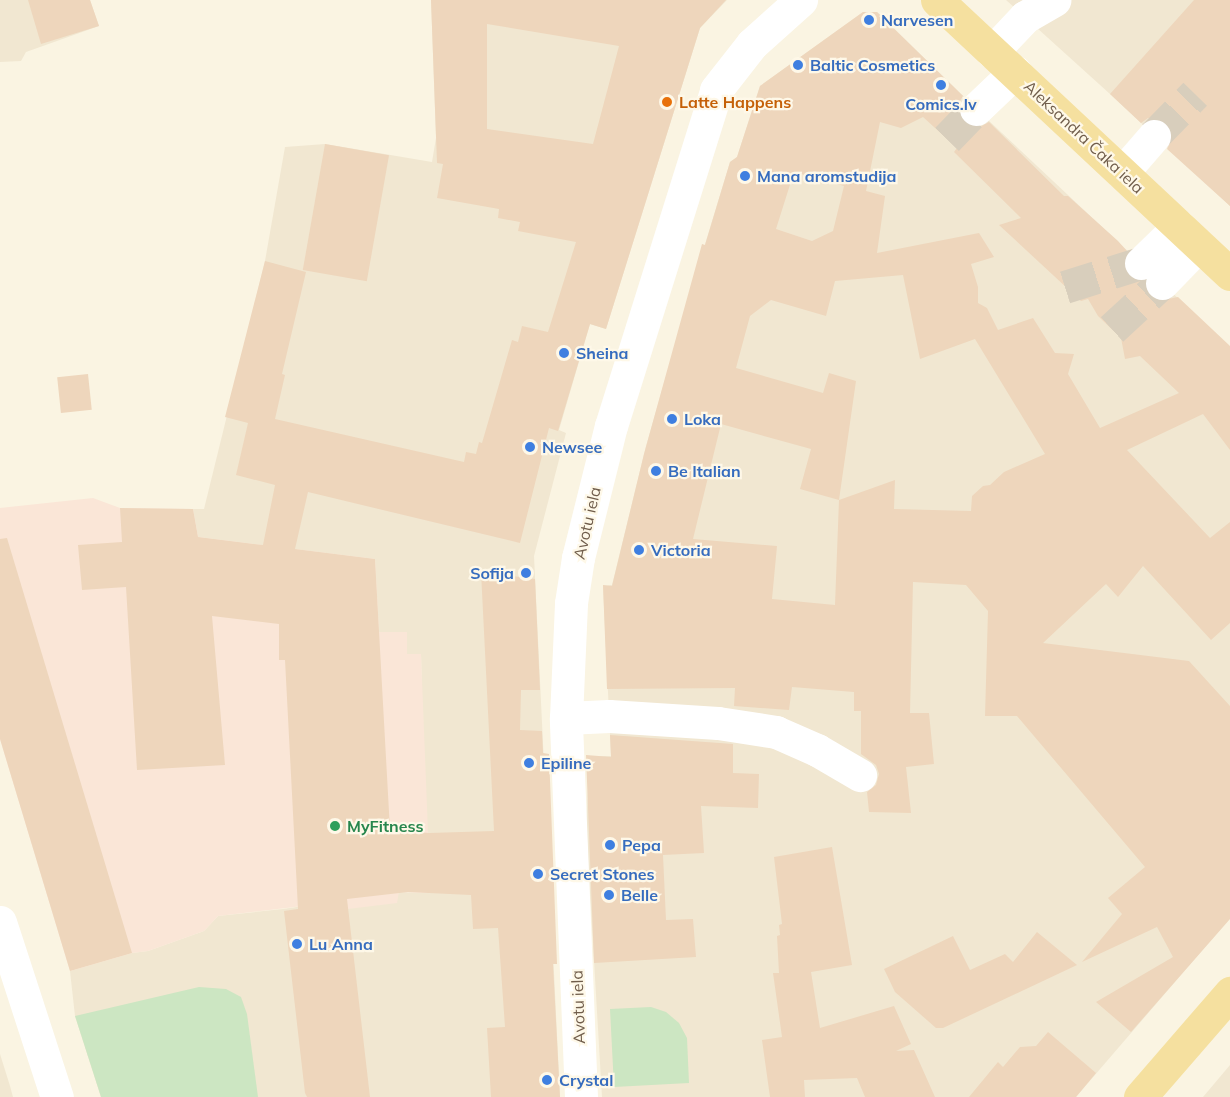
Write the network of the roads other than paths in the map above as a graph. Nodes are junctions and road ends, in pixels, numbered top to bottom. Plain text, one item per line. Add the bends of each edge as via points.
1 (801, 0) edge
2 (937, 0) edge
3 (1054, 0) edge
4 (1004, 62) junction
5 (976, 109) tunnel mouth
6 (1154, 136) tunnel mouth
7 (1122, 173) junction
8 (1189, 236) junction
9 (1151, 273) tunnel mouth
10 (1230, 274) edge
11 (566, 718) junction
12 (860, 775) dead end
13 (0, 921) edge
14 (1230, 993) edge
15 (57, 1097) edge
16 (581, 1097) edge
17 (1140, 1097) edge

1 - 11 street, Avotu iela via 752,44 716,90 611,426 578,558 571,603
2 - 4 main road, Aleksandra Čaka iela
3 - 4 street via 1025,17
4 - 5 street
4 - 7 main road, Aleksandra Čaka iela
6 - 7 street
7 - 8 main road, Aleksandra Čaka iela
8 - 9 street
8 - 10 main road, Aleksandra Čaka iela
11 - 12 street via 609,716 707,722 776,732
11 - 16 street, Avotu iela
13 - 15 street
14 - 17 main road

